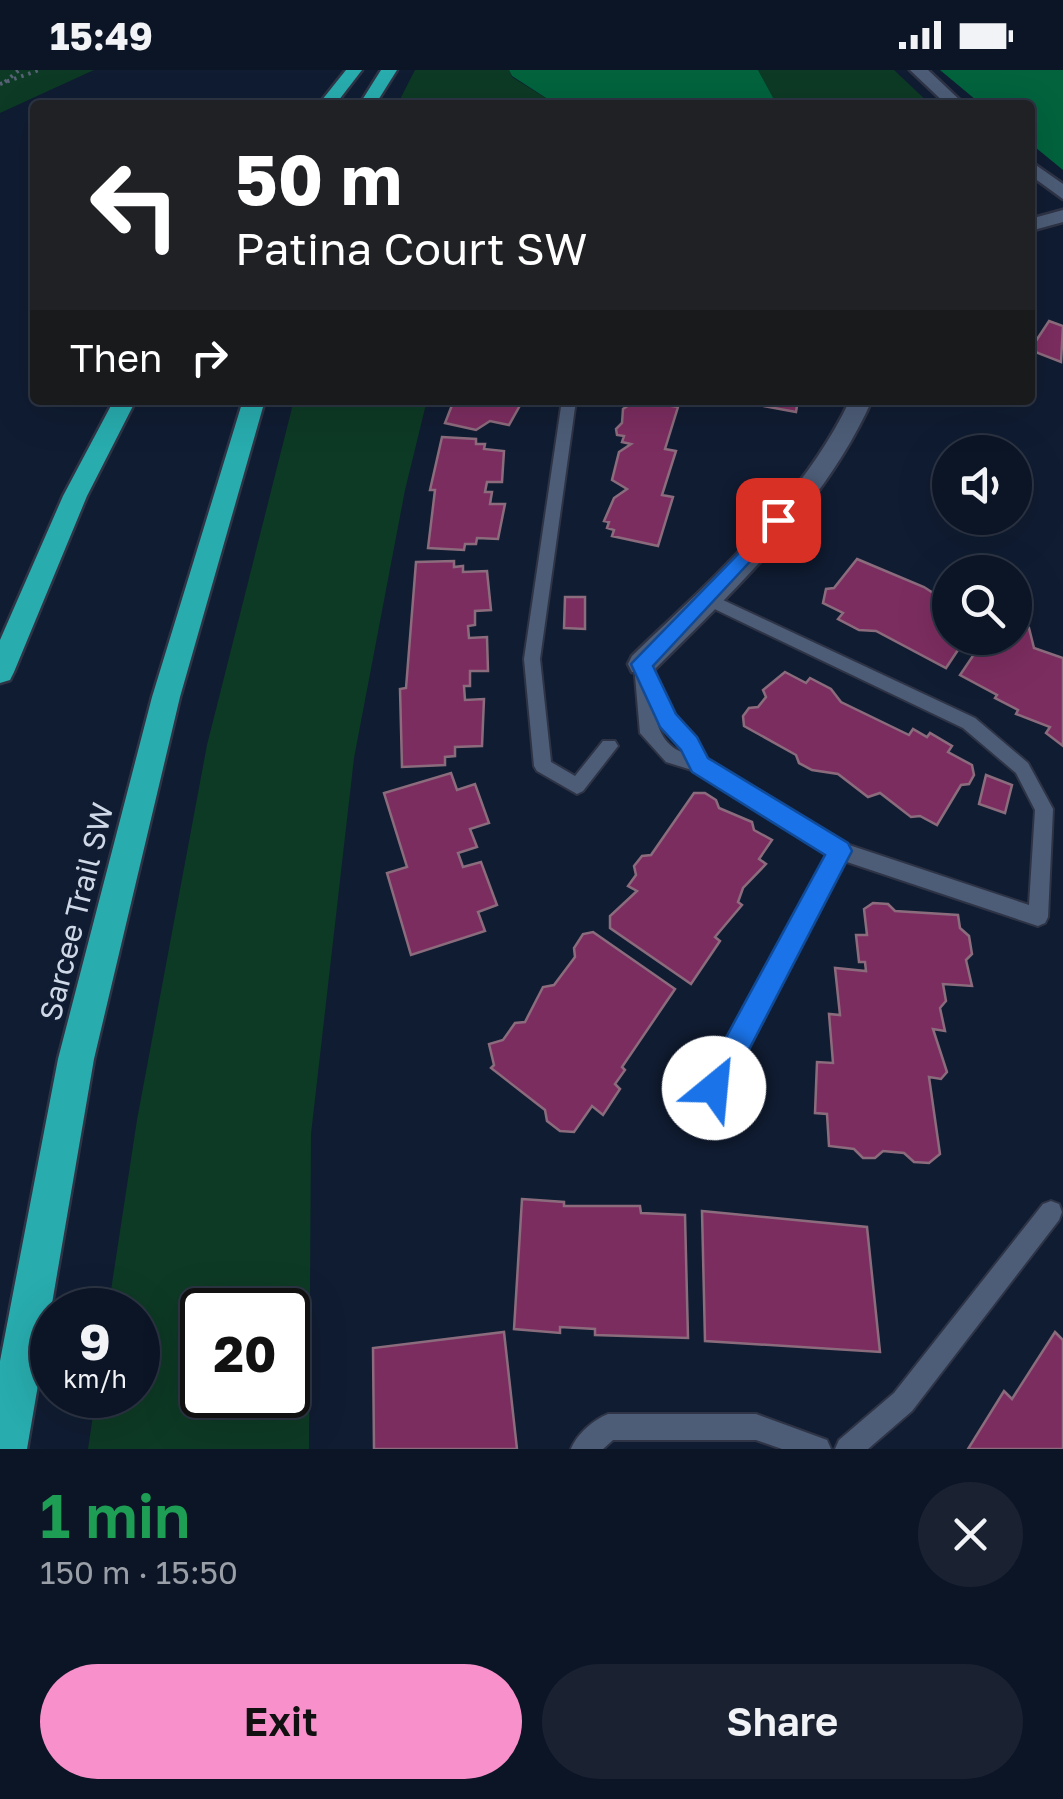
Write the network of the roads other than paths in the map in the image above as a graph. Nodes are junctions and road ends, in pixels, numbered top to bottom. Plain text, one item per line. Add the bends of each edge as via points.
1 (354, 70) edge
2 (389, 70) edge
3 (918, 70) edge
4 (330, 100) edge
5 (371, 100) edge
6 (952, 100) edge
7 (1035, 170) edge
8 (1063, 194) edge
9 (1063, 216) edge
10 (1035, 224) edge
11 (122, 405) edge
12 (253, 405) edge
13 (567, 405) edge
14 (859, 405) edge
15 (708, 599) junction
16 (642, 664) joint
17 (0, 672) edge
18 (609, 746) dead end
19 (840, 851) junction
20 (714, 1088) dead end
21 (1051, 1212) dead end
22 (6, 1449) edge
23 (584, 1449) edge
24 (818, 1449) edge
25 (848, 1449) edge

1 - 4 highway
2 - 5 highway
3 - 6 street
7 - 8 street
9 - 10 street
11 - 17 highway via 75,496
12 - 22 highway, Sarcee Trail SW via 166,697 76,1060
13 - 18 lane via 532,660 543,766 577,786
14 - 15 street via 852,426 801,493
15 - 16 street
15 - 19 lane via 969,723 1022,768 1044,809 1038,916
16 - 19 lane via 649,733 672,757 700,765
19 - 20 lane
21 - 25 lane via 903,1402
23 - 24 lane via 608,1426 699,1424 756,1427

